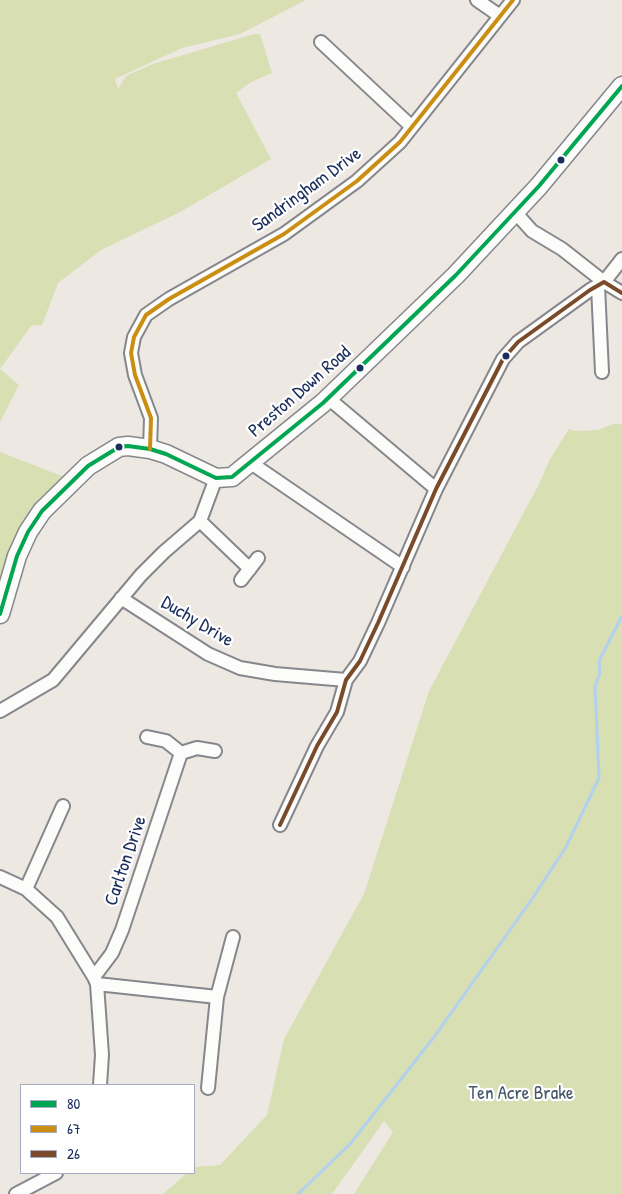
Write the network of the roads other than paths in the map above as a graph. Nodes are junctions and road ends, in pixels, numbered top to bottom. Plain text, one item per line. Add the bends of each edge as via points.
1 (477, 0) edge
2 (514, 0) edge
3 (500, 16) junction
4 (321, 42) dead end
5 (622, 86) edge
6 (412, 127) junction
7 (515, 212) junction
8 (622, 259) edge
9 (601, 284) junction
10 (622, 293) edge
11 (602, 372) dead end
12 (328, 398) junction
13 (150, 449) junction
14 (252, 462) junction
15 (216, 478) junction
16 (436, 490) junction
17 (200, 521) junction
18 (258, 558) dead end
19 (403, 567) junction
20 (250, 569) junction
21 (241, 580) dead end
22 (121, 598) junction
23 (0, 614) edge
24 (346, 680) junction
25 (0, 711) edge
26 (147, 737) dead end
27 (215, 751) dead end
28 (182, 753) junction
29 (63, 806) dead end
30 (280, 825) dead end
31 (0, 877) edge
32 (26, 890) junction
33 (233, 937) dead end
34 (96, 981) junction
35 (217, 997) junction
36 (100, 1084) edge
37 (208, 1088) dead end
38 (54, 1174) edge
39 (16, 1194) edge

1 - 3 street
2 - 3 street, Sandringham Drive
3 - 6 street, Sandringham Drive
4 - 6 street
5 - 7 street, Preston Down Road
6 - 13 street, Sandringham Drive via 357,181 284,234 146,315 134,337 132,353 135,374 151,418
7 - 9 street via 532,231 562,249
7 - 12 street, Preston Down Road via 456,275
8 - 9 street
9 - 10 street
9 - 11 street
9 - 16 street via 518,342 503,359
12 - 14 street, Preston Down Road
12 - 16 street
13 - 15 street
13 - 23 street via 119,447 88,466 42,511 17,556
14 - 15 street, Preston Down Road via 232,477
14 - 19 street
15 - 17 street
16 - 19 street
17 - 20 street
17 - 22 street via 164,552
18 - 20 street
19 - 24 street via 360,661
20 - 21 street
22 - 24 street, Duchy Drive via 208,654 240,668
22 - 25 street via 53,680
24 - 30 street via 336,712
26 - 28 street via 166,741
27 - 28 street via 197,748
28 - 34 street, Carlton Drive via 122,930
29 - 32 street
31 - 32 street
32 - 34 street via 57,917
33 - 35 street
34 - 35 street
34 - 36 street via 102,1055
35 - 37 street
38 - 39 street

